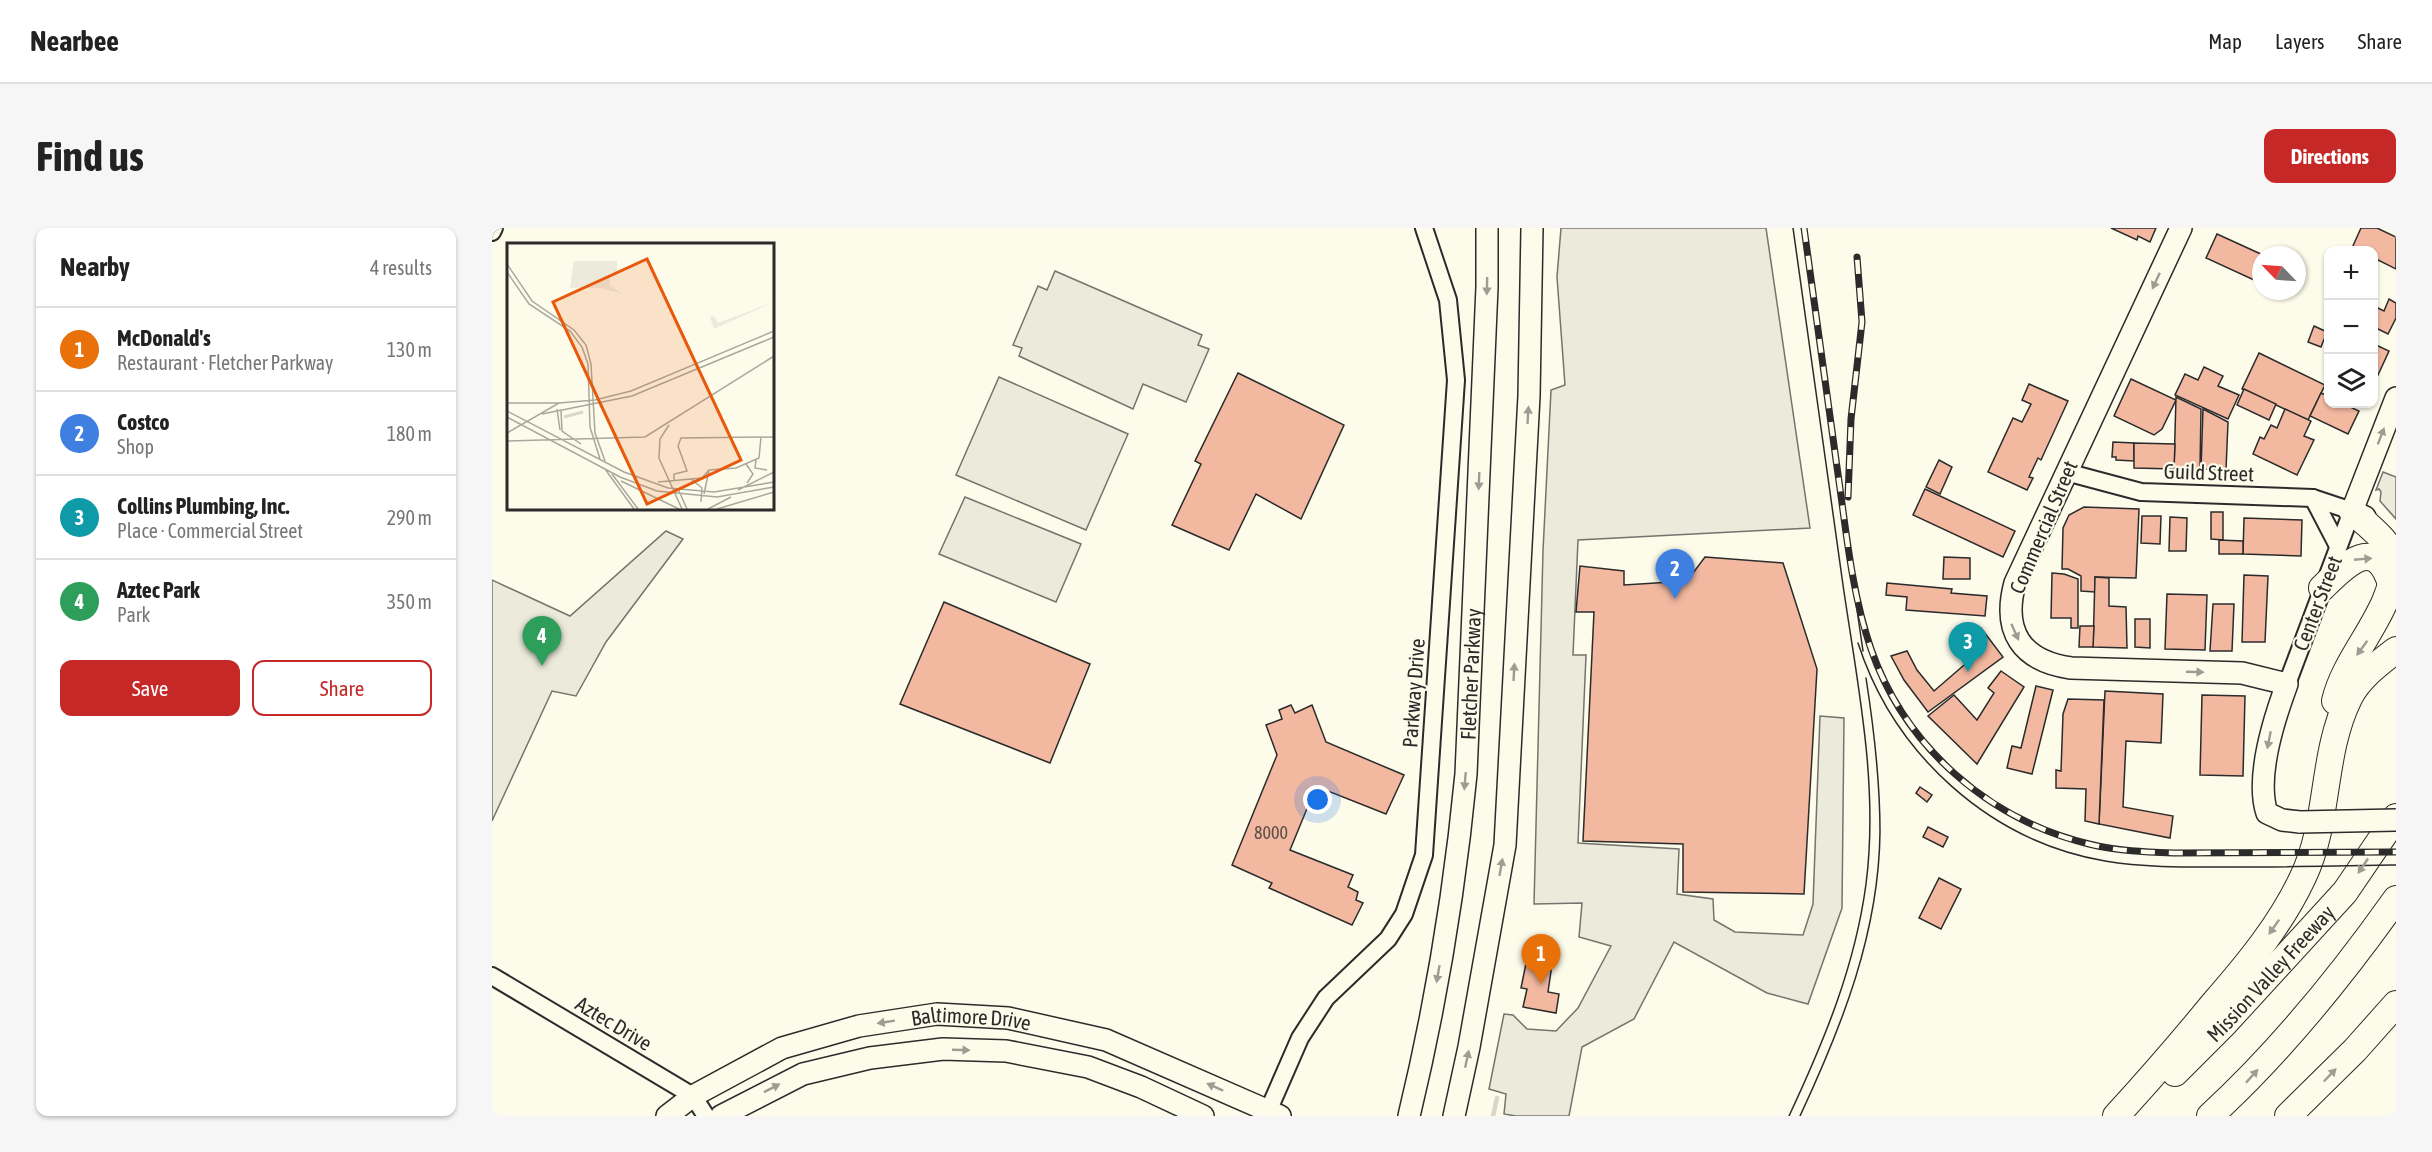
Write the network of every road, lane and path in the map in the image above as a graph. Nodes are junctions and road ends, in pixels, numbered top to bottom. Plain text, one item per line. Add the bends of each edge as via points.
1 (1424, 228) edge
2 (1487, 228) edge
3 (1532, 228) edge
4 (2181, 228) edge
5 (2396, 398) edge
6 (2066, 472) junction
7 (2313, 498) junction
8 (2352, 511) junction
9 (2396, 537) edge
10 (2338, 546) junction
11 (2322, 588) junction
12 (2394, 592) junction
13 (2396, 650) edge
14 (2287, 684) junction
15 (2332, 743) junction
16 (2396, 819) edge
17 (2396, 899) edge
18 (492, 976) edge
19 (2396, 1004) edge
20 (693, 1096) junction
21 (1272, 1114) edge
22 (667, 1116) edge
23 (706, 1116) edge
24 (721, 1116) edge
25 (1203, 1116) edge
26 (1409, 1116) edge
27 (1454, 1116) edge
28 (2116, 1116) edge
29 (2130, 1116) edge
30 (2210, 1116) edge
31 (2288, 1116) edge

1 - 21 street, Parkway Drive via 1448,300 1456,380 1424,855 1404,914 1388,939 1326,998 1300,1038
2 -> 26 main road, Fletcher Parkway via 1466,774 1446,930
27 -> 3 main road, Fletcher Parkway via 1505,845 1529,396
4 -> 6 main road, Commercial Street
8 -> 5 main road, Center Street
6 - 7 street, Guild Street via 2141,492
6 -> 14 main road, Commercial Street via 2015,583 2011,600 2012,626 2026,651 2053,666 2242,673
7 - 8 street, Guild Street
7 - 10 street
8 - 9 main road
8 - 10 street, Center Street
8 - 12 highway via 2384,542 2394,559
10 - 11 street, Center Street
11 -> 12 highway via 2355,558 2364,557 2379,562
11 - 14 street, Center Street
12 -> 15 highway via 2388,610 2355,657 2337,692
13 - 15 highway via 2349,697
14 -> 16 main road, Center Street, bridge via 2268,748 2263,800 2267,813 2300,822
15 -> 28 highway via 2318,835 2287,907 2253,958
16 -> 29 highway, Mission Valley Freeway via 2345,892 2225,1023
30 -> 17 highway via 2246,1083 2329,990
18 - 20 street, Aztec Drive
31 -> 19 highway
21 -> 20 main road, Baltimore Drive via 1106,1040 1008,1018 937,1014 860,1026 782,1048
20 - 22 main road, Baltimore Drive
20 - 23 street, Aztec Drive
24 -> 25 main road, Baltimore Drive via 802,1074 870,1058 942,1049 1006,1051 1088,1067

